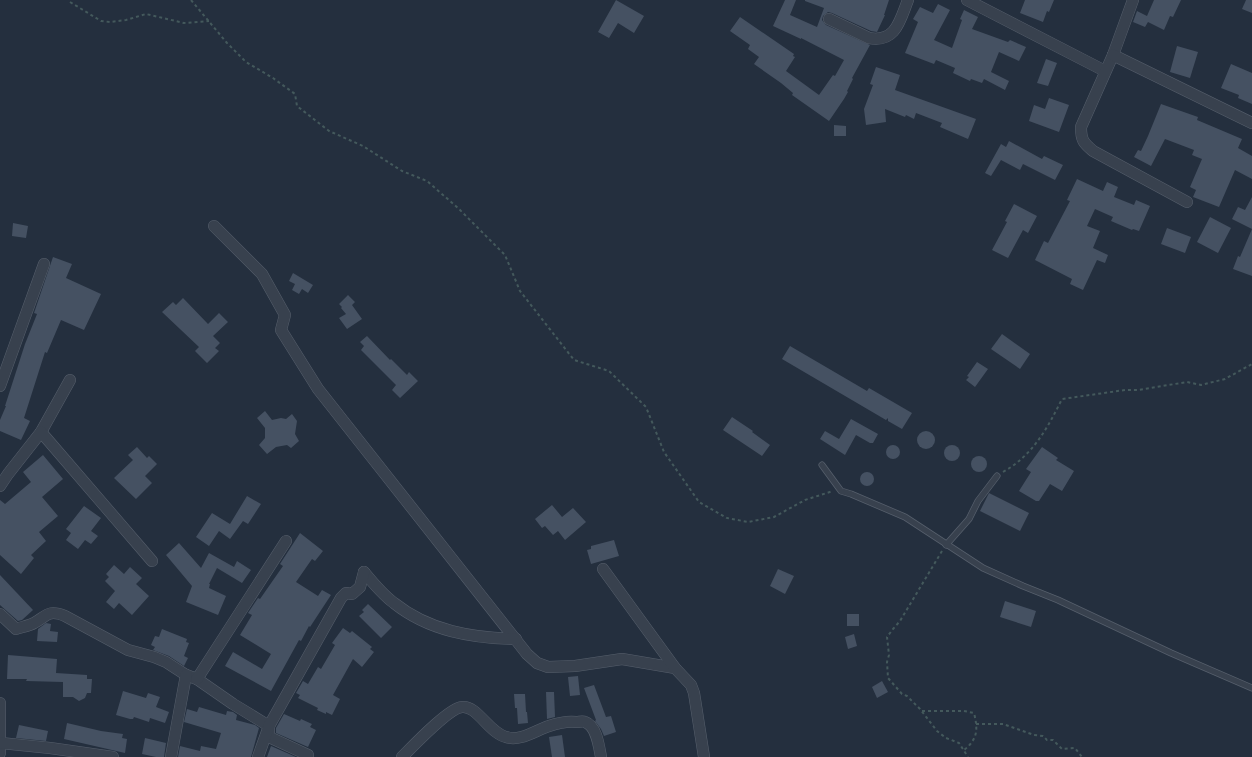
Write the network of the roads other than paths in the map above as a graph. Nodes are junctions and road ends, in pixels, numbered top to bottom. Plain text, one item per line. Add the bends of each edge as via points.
1 (908, 0) edge
2 (967, 0) edge
3 (1134, 0) edge
4 (829, 19) dead end
5 (1113, 55) junction
6 (1105, 71) junction
7 (1252, 123) edge
8 (1187, 202) dead end
9 (214, 226) dead end
10 (44, 264) dead end
11 (70, 380) dead end
12 (0, 386) edge
13 (41, 432) junction
14 (822, 465) dead end
15 (997, 476) road end
16 (0, 486) edge
17 (286, 541) dead end
18 (946, 544) junction
19 (152, 561) dead end
20 (603, 569) dead end
21 (0, 614) edge
22 (516, 639) junction
23 (675, 668) junction
24 (186, 675) junction
25 (197, 679) junction
26 (1252, 688) edge
27 (0, 703) edge
28 (269, 726) junction
29 (0, 748) edge
30 (308, 755) dead end
31 (112, 757) edge
32 (171, 757) edge
33 (258, 757) edge
34 (402, 757) edge
35 (601, 757) edge
36 (704, 757) edge

1 - 4 street via 894,32 882,39 869,38
2 - 6 street
3 - 5 street
5 - 6 street
5 - 7 street
6 - 8 street via 1081,127 1084,142 1093,151
9 - 22 street via 262,274 285,315 281,330 318,389
10 - 12 street
11 - 13 street
13 - 16 street
13 - 19 street
14 - 18 lane via 841,492 905,517
15 - 18 lane via 978,501 969,519
17 - 25 street
18 - 26 lane via 990,571
20 - 23 street
21 - 24 street via 16,629 34,624 46,614 58,613 128,650 166,662
22 - 23 street via 537,663 548,667 622,659
22 - 28 street via 474,636 432,626 392,602 364,572 360,587 352,594 346,593 341,598
23 - 36 street via 694,692
24 - 25 street
24 - 32 street
25 - 28 street
27 - 29 street
28 - 30 street via 269,737
28 - 33 street
29 - 31 street via 50,748
34 - 35 street via 433,727 455,709 463,706 472,708 493,730 512,738 569,721 585,722 592,727

